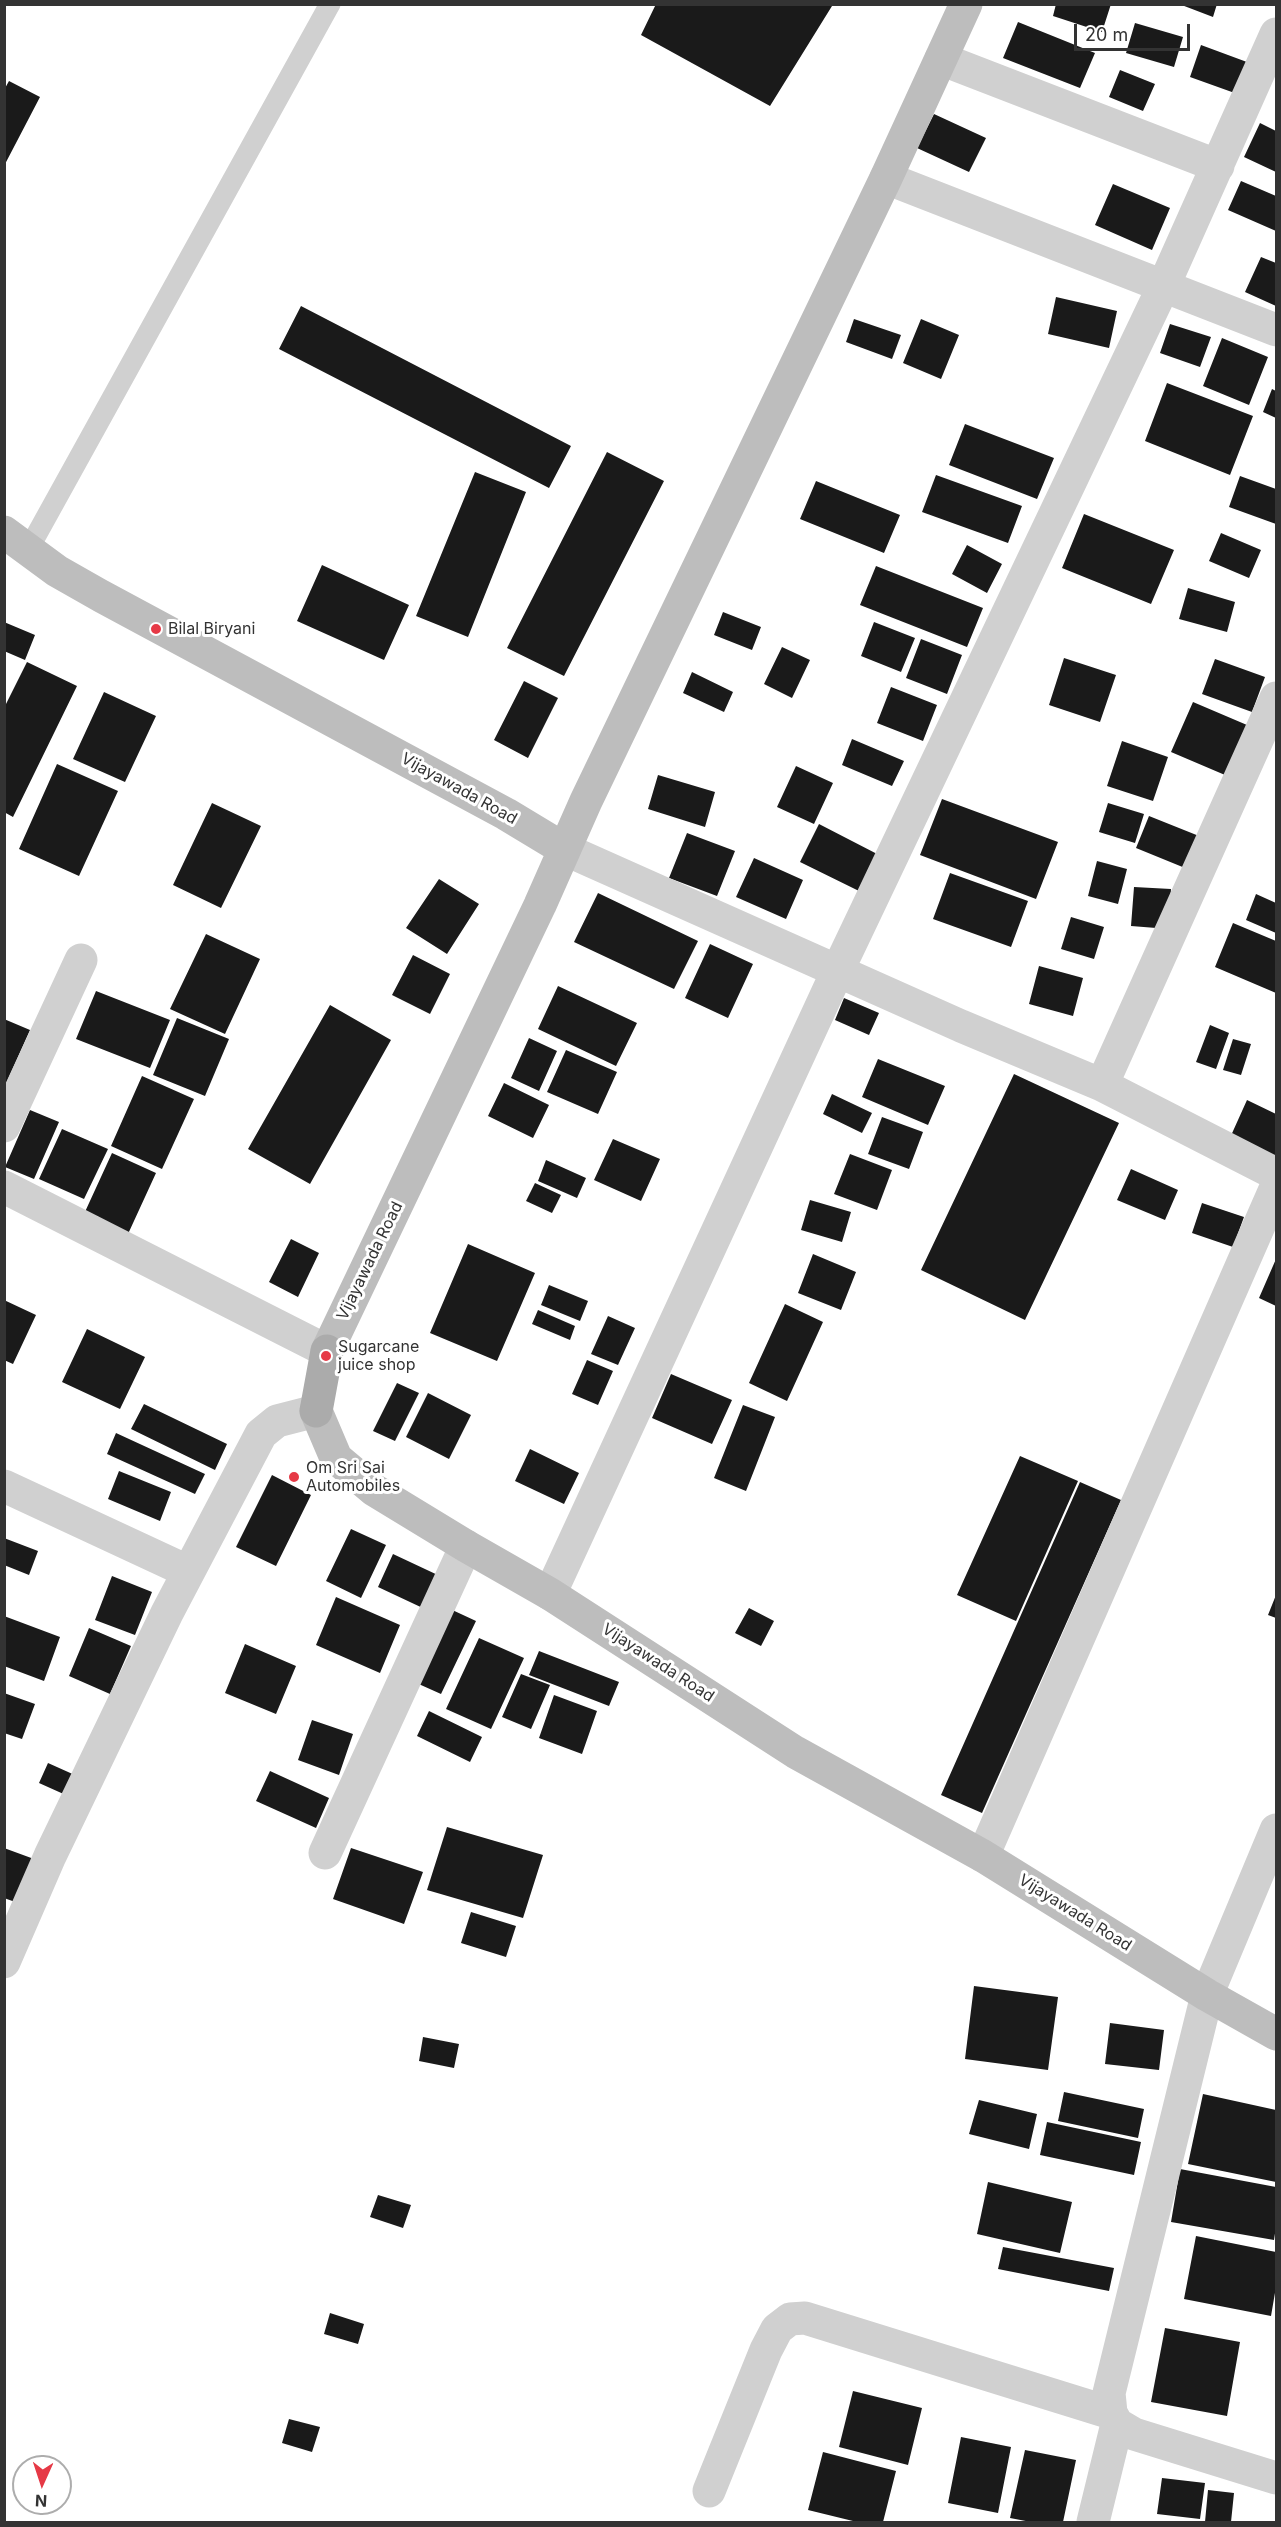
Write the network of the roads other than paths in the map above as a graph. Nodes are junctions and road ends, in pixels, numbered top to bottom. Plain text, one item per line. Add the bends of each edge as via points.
1 (330, 4) edge
2 (966, 4) edge
3 (1276, 34) edge
4 (941, 59) junction
5 (1218, 166) junction
6 (886, 178) junction
7 (1164, 285) junction
8 (1276, 330) edge
9 (16, 541) edge
10 (1276, 698) edge
11 (564, 849) junction
12 (81, 960) dead end
13 (837, 972) junction
14 (1102, 1085) junction
15 (4, 1126) edge
16 (1276, 1174) edge
17 (4, 1187) edge
18 (1276, 1187) edge
19 (327, 1351) junction
20 (316, 1411) junction
21 (4, 1486) edge
22 (466, 1546) junction
23 (187, 1571) junction
24 (550, 1594) junction
25 (1276, 1830) edge
26 (325, 1853) dead end
27 (983, 1856) junction
28 (4, 1962) edge
29 (1207, 1995) junction
30 (1276, 2034) edge
31 (1114, 2419) junction
32 (1276, 2478) edge
33 (709, 2491) dead end
34 (1093, 2523) edge

1 - 9 lane
2 - 4 main road
3 - 5 street
4 - 5 street
4 - 6 main road
5 - 7 street
6 - 7 street
6 - 11 main road
7 - 8 street
7 - 13 street
9 - 11 main road, Vijayawada Road via 101,596 506,813
10 - 14 street
11 - 13 street
11 - 19 main road, Vijayawada Road
12 - 15 street
13 - 14 street
13 - 24 street
14 - 16 street
17 - 19 street
18 - 27 street
19 - 20 main road, Vijayawada Road
20 - 22 main road, Vijayawada Road via 336,1458 374,1490
20 - 23 street via 278,1421 261,1434
21 - 23 street
22 - 24 main road, Vijayawada Road
22 - 26 street
23 - 28 street via 50,1856
24 - 27 main road, Vijayawada Road via 795,1752
25 - 29 street
27 - 29 main road, Vijayawada Road
29 - 30 main road, Vijayawada Road
29 - 31 street via 1109,2393
31 - 32 street via 1134,2434
31 - 33 street via 805,2318 790,2319 777,2329 766,2350
31 - 34 street

